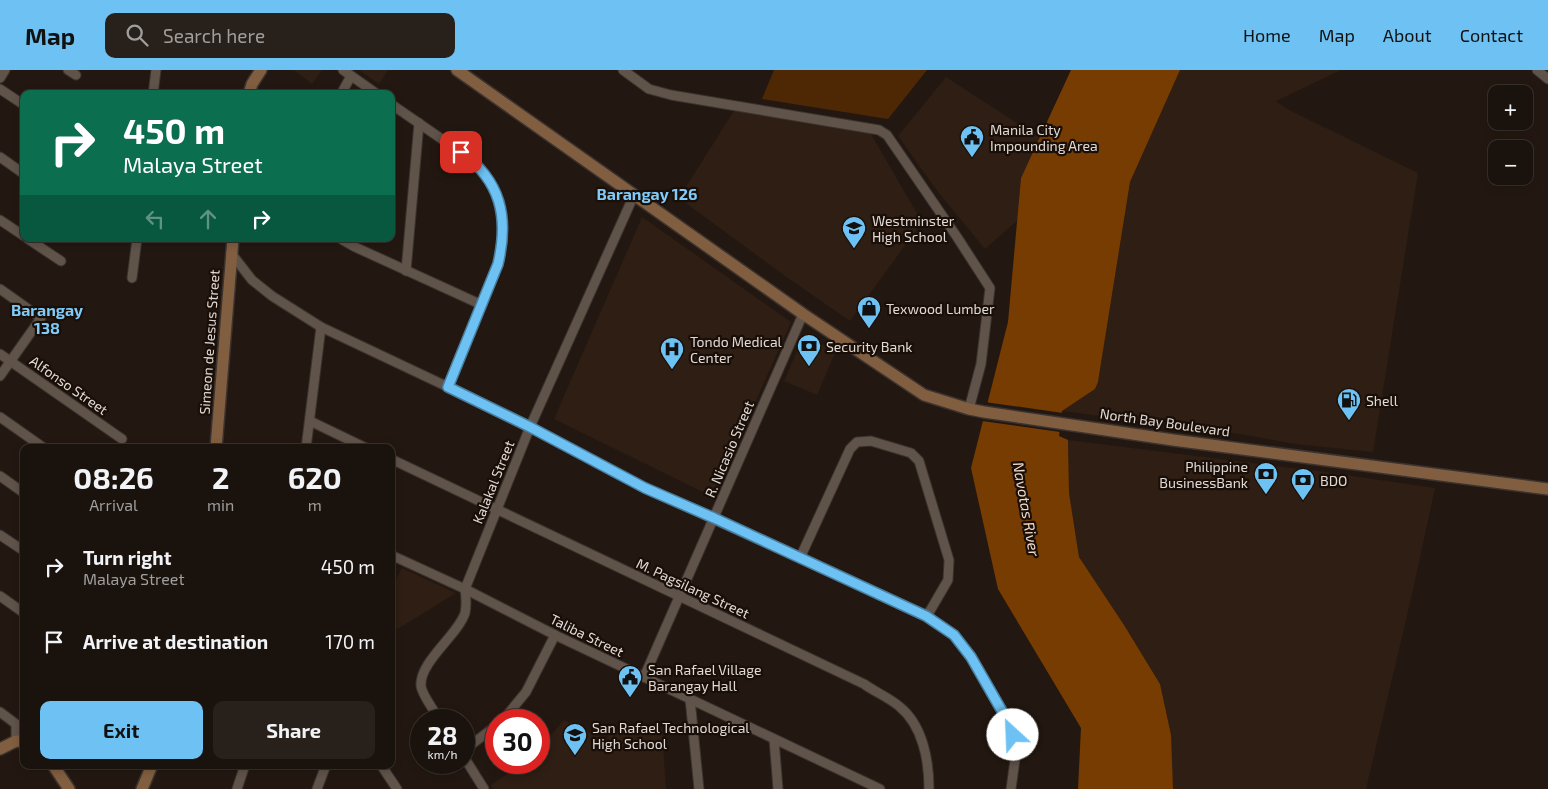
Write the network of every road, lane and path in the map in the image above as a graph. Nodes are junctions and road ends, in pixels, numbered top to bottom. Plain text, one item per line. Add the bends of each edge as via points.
1 (5, 70) edge
2 (156, 70) edge
3 (261, 70) edge
4 (343, 70) edge
5 (457, 70) edge
6 (623, 70) edge
7 (1536, 70) edge
8 (351, 76) junction
9 (0, 78) edge
10 (1548, 79) edge
11 (0, 89) edge
12 (154, 90) edge
13 (250, 90) edge
14 (343, 90) edge
15 (371, 90) edge
16 (20, 102) edge
17 (395, 107) edge
18 (419, 123) junction
19 (0, 157) edge
20 (20, 171) edge
21 (634, 195) junction
22 (0, 220) edge
23 (20, 233) edge
24 (32, 242) edge
25 (137, 242) edge
26 (232, 242) edge
27 (346, 242) edge
28 (231, 253) junction
29 (61, 261) dead end
30 (406, 271) junction
31 (132, 278) dead end
32 (0, 289) edge
33 (482, 306) junction
34 (802, 314) junction
35 (320, 327) junction
36 (0, 354) edge
37 (10, 362) junction
38 (0, 376) edge
39 (448, 387) junction
40 (969, 409) junction
41 (0, 417) edge
42 (310, 420) junction
43 (530, 427) junction
44 (122, 439) dead end
45 (38, 444) edge
46 (216, 444) edge
47 (307, 444) edge
48 (358, 444) edge
49 (395, 461) edge
50 (0, 476) edge
51 (1548, 489) edge
52 (20, 490) edge
53 (497, 510) junction
54 (714, 518) junction
55 (0, 535) edge
56 (20, 548) edge
57 (395, 557) edge
58 (800, 558) junction
59 (465, 589) junction
60 (0, 596) edge
61 (680, 597) junction
62 (20, 610) edge
63 (926, 616) junction
64 (555, 635) junction
65 (644, 677) junction
66 (690, 699) junction
67 (433, 709) edge
68 (512, 709) edge
69 (0, 712) edge
70 (774, 739) junction
71 (20, 741) edge
72 (0, 748) edge
73 (56, 769) edge
74 (148, 769) edge
75 (244, 769) edge
76 (325, 769) edge
77 (384, 769) edge
78 (475, 774) edge
79 (69, 789) edge
80 (142, 789) edge
81 (237, 789) edge
82 (318, 789) edge
83 (397, 789) edge
84 (484, 789) edge
85 (699, 789) edge
86 (778, 789) edge
87 (880, 789) edge
88 (928, 789) edge
89 (1011, 789) edge

1 - 9 street
2 - 12 street
3 - 13 main road
4 - 8 street
5 - 21 main road, North Bay Boulevard
6 - 40 street via 648,89 671,95 879,130 887,135 990,288 981,364
7 - 10 street
8 - 14 street
8 - 15 street
11 - 16 street
17 - 18 street
18 - 30 street
18 - 33 street via 475,162 486,174 501,207 502,246
19 - 20 street
21 - 34 main road, North Bay Boulevard
21 - 43 street, Kalakal Street
22 - 23 street
24 - 29 street
25 - 31 street
26 - 28 main road, Simeon de Jesus Street
27 - 30 street
28 - 35 street via 252,280
28 - 46 main road, Simeon de Jesus Street
30 - 33 street
32 - 37 street via 41,318
33 - 39 street
34 - 40 main road, North Bay Boulevard via 924,395
34 - 54 street, R. Nicasio Street
35 - 39 street
35 - 42 street
36 - 37 street, Alfonso Street
37 - 38 street
37 - 44 street, Alfonso Street
39 - 43 street
40 - 51 main road, North Bay Boulevard via 1173,440
41 - 45 street
42 - 47 street
42 - 48 street
43 - 53 street, Kalakal Street
43 - 54 street via 645,488
49 - 53 street, M. Pagsilang Street
50 - 52 street
53 - 59 street, Kalakal Street
53 - 61 street, M. Pagsilang Street
54 - 58 street
54 - 61 street, R. Nicasio Street
55 - 56 street
57 - 59 street, Taliba Street
58 - 63 street
58 - 63 street via 850,449 857,442 871,440 911,453 919,461 949,560 948,580
59 - 64 street, Taliba Street
59 - 67 street, Kalakal Street via 464,615 433,657 422,680 422,691
60 - 62 street
61 - 65 street, R. Nicasio Street
61 - 88 street, M. Pagsilang Street via 864,684 900,707 920,735
63 - 89 street via 954,635 971,657 1010,725 1017,745
64 - 65 street, Taliba Street
64 - 68 street via 526,692
65 - 66 street, Taliba Street
66 - 70 street, Taliba Street
66 - 85 street
69 - 71 street via 16,724
70 - 86 street
70 - 87 street, Taliba Street
71 - 72 main road
73 - 79 main road
74 - 80 main road
75 - 81 street
76 - 82 street
77 - 83 street
78 - 84 street

